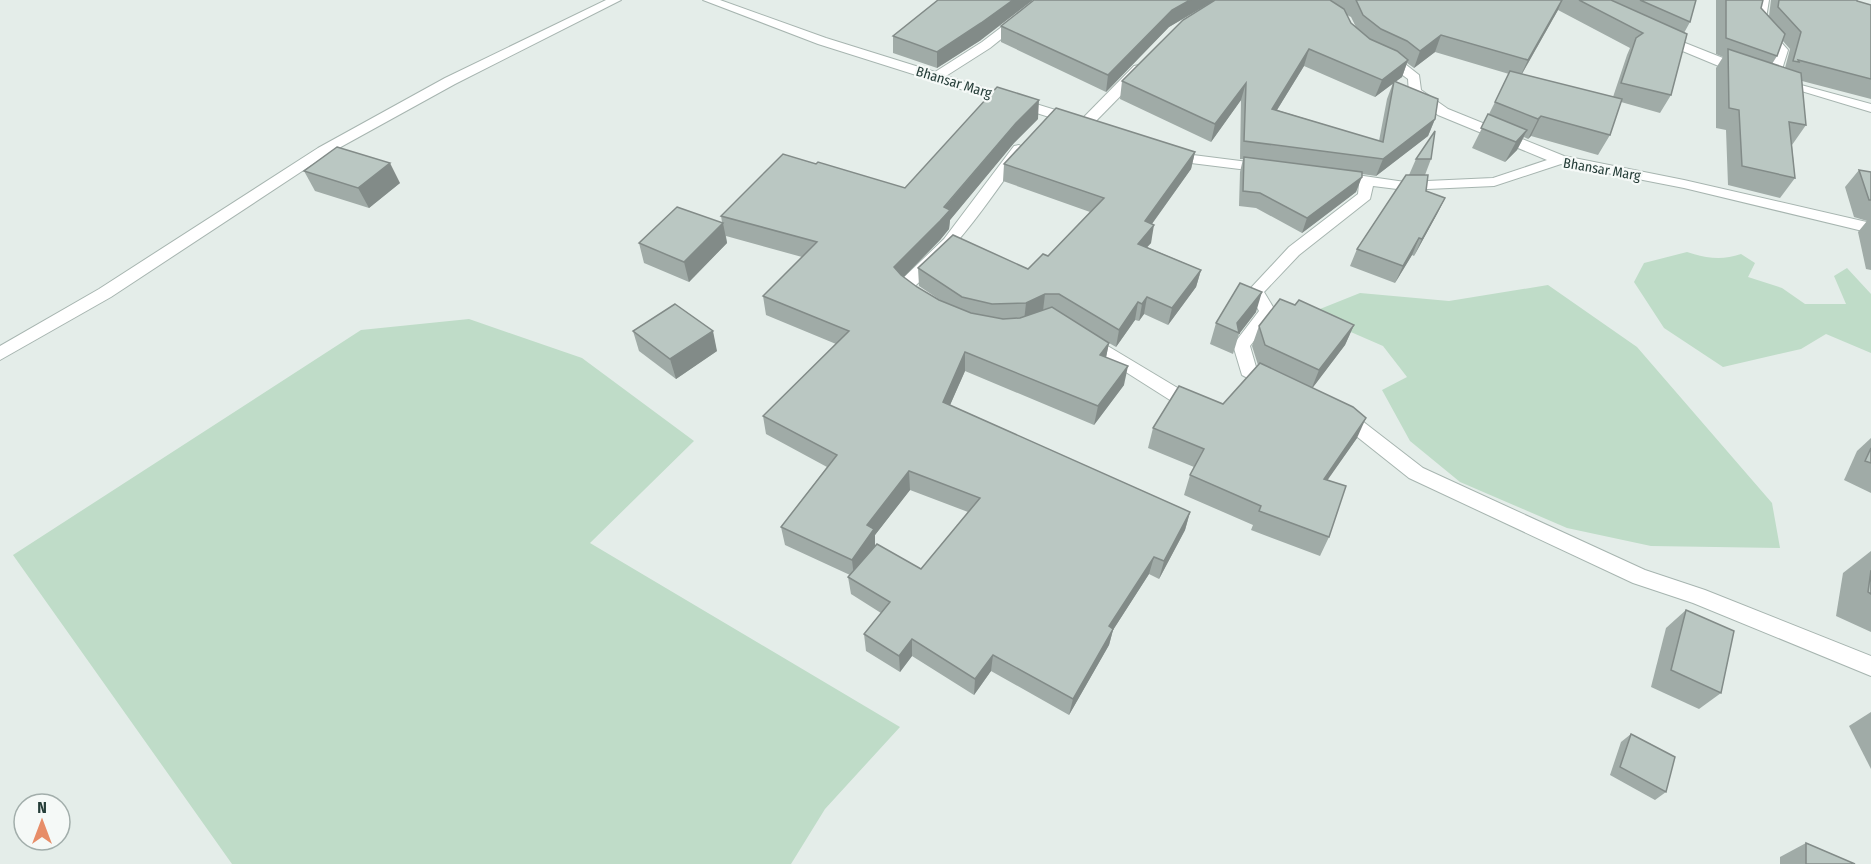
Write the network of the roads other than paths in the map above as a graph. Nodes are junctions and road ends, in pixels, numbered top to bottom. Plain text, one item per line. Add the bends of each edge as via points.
1 (615, 0) edge
2 (709, 0) edge
3 (1044, 0) edge
4 (1763, 0) edge
5 (1645, 30) edge
6 (1370, 51) edge
7 (1150, 57) edge
8 (936, 76) junction
9 (1762, 77) junction
10 (1871, 108) edge
11 (1054, 114) junction
12 (1159, 148) edge
13 (1560, 160) junction
14 (1273, 169) edge
15 (1320, 174) edge
16 (1367, 180) junction
17 (1871, 228) edge
18 (936, 309) edge
19 (1075, 333) edge
20 (0, 354) edge
21 (1248, 370) junction
22 (1238, 387) edge
23 (1288, 389) edge
24 (1208, 406) edge
25 (1327, 408) edge
26 (1871, 666) edge

1 - 20 street via 450,81 323,150 105,293
2 - 8 street, Bhansar Marg via 822,41
3 - 8 street via 986,45
4 - 9 street via 1759,25 1782,50
5 - 9 street
6 - 13 street via 1396,63 1414,78 1414,91 1443,112
7 - 11 street, Bhansar Marg via 1090,126
8 - 11 street, Bhansar Marg
9 - 10 street
11 - 18 street via 990,184 947,246 905,286
12 - 14 street via 1191,159
13 - 16 street, Bhansar Marg via 1494,182 1405,186
13 - 17 street, Bhansar Marg via 1684,184
15 - 16 street, Bhansar Marg
16 - 21 street via 1365,196 1294,251 1256,291 1268,312 1241,345
19 - 24 street via 1187,402
21 - 22 street
21 - 23 street
25 - 26 street via 1347,417 1416,472 1640,577 1698,596

